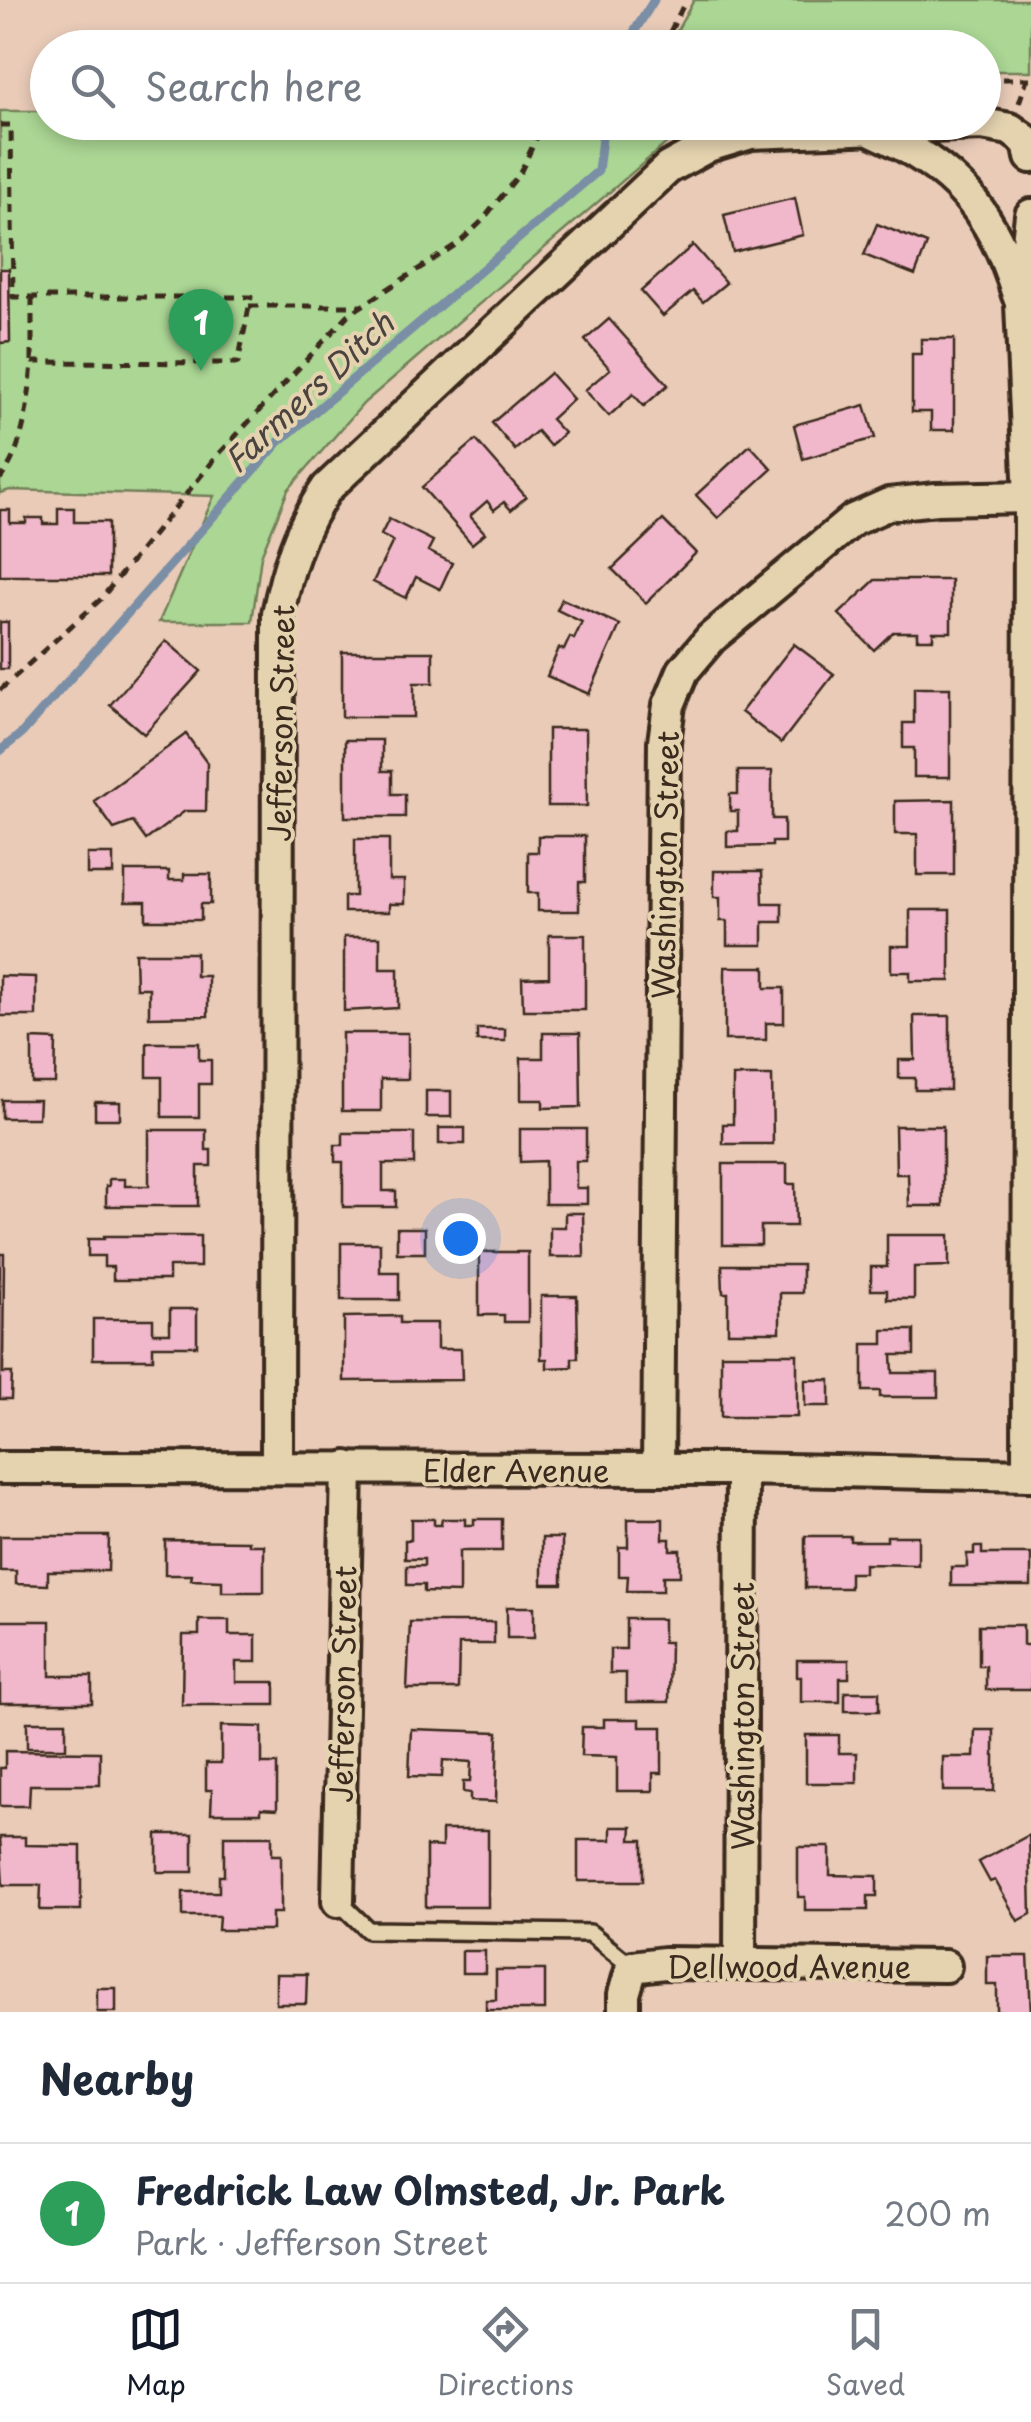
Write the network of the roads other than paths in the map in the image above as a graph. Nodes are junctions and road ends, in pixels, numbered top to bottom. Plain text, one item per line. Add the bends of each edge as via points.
1 (1001, 127) edge
2 (728, 140) edge
3 (890, 140) edge
4 (1031, 157) edge
5 (1031, 215) edge
6 (1021, 305) junction
7 (1030, 497) edge
8 (278, 1467) junction
9 (0, 1468) edge
10 (347, 1468) junction
11 (658, 1470) junction
12 (742, 1470) junction
13 (1030, 1475) edge
14 (338, 1901) joint
15 (740, 1963) junction
16 (945, 1966) dead end
17 (632, 1967) junction
18 (624, 2012) edge

1 - 4 street, Jefferson Street via 1028,142
2 - 8 street, Jefferson Street via 668,168 327,488 288,564 278,614
3 - 6 street via 934,163 982,211 1008,260
5 - 6 street
6 - 7 street
7 - 11 street, Washington Street via 889,504 853,520 711,638 683,671 668,705
7 - 13 street
8 - 9 street, Elder Avenue
8 - 10 street, Elder Avenue
10 - 11 street, Elder Avenue
10 - 14 street, Jefferson Street
11 - 12 street, Elder Avenue
12 - 13 street, Elder Avenue
12 - 15 street, Washington Street
14 - 17 lane via 368,1930 590,1932
15 - 16 street, Dellwood Avenue
15 - 17 street, Dellwood Avenue
17 - 18 street

